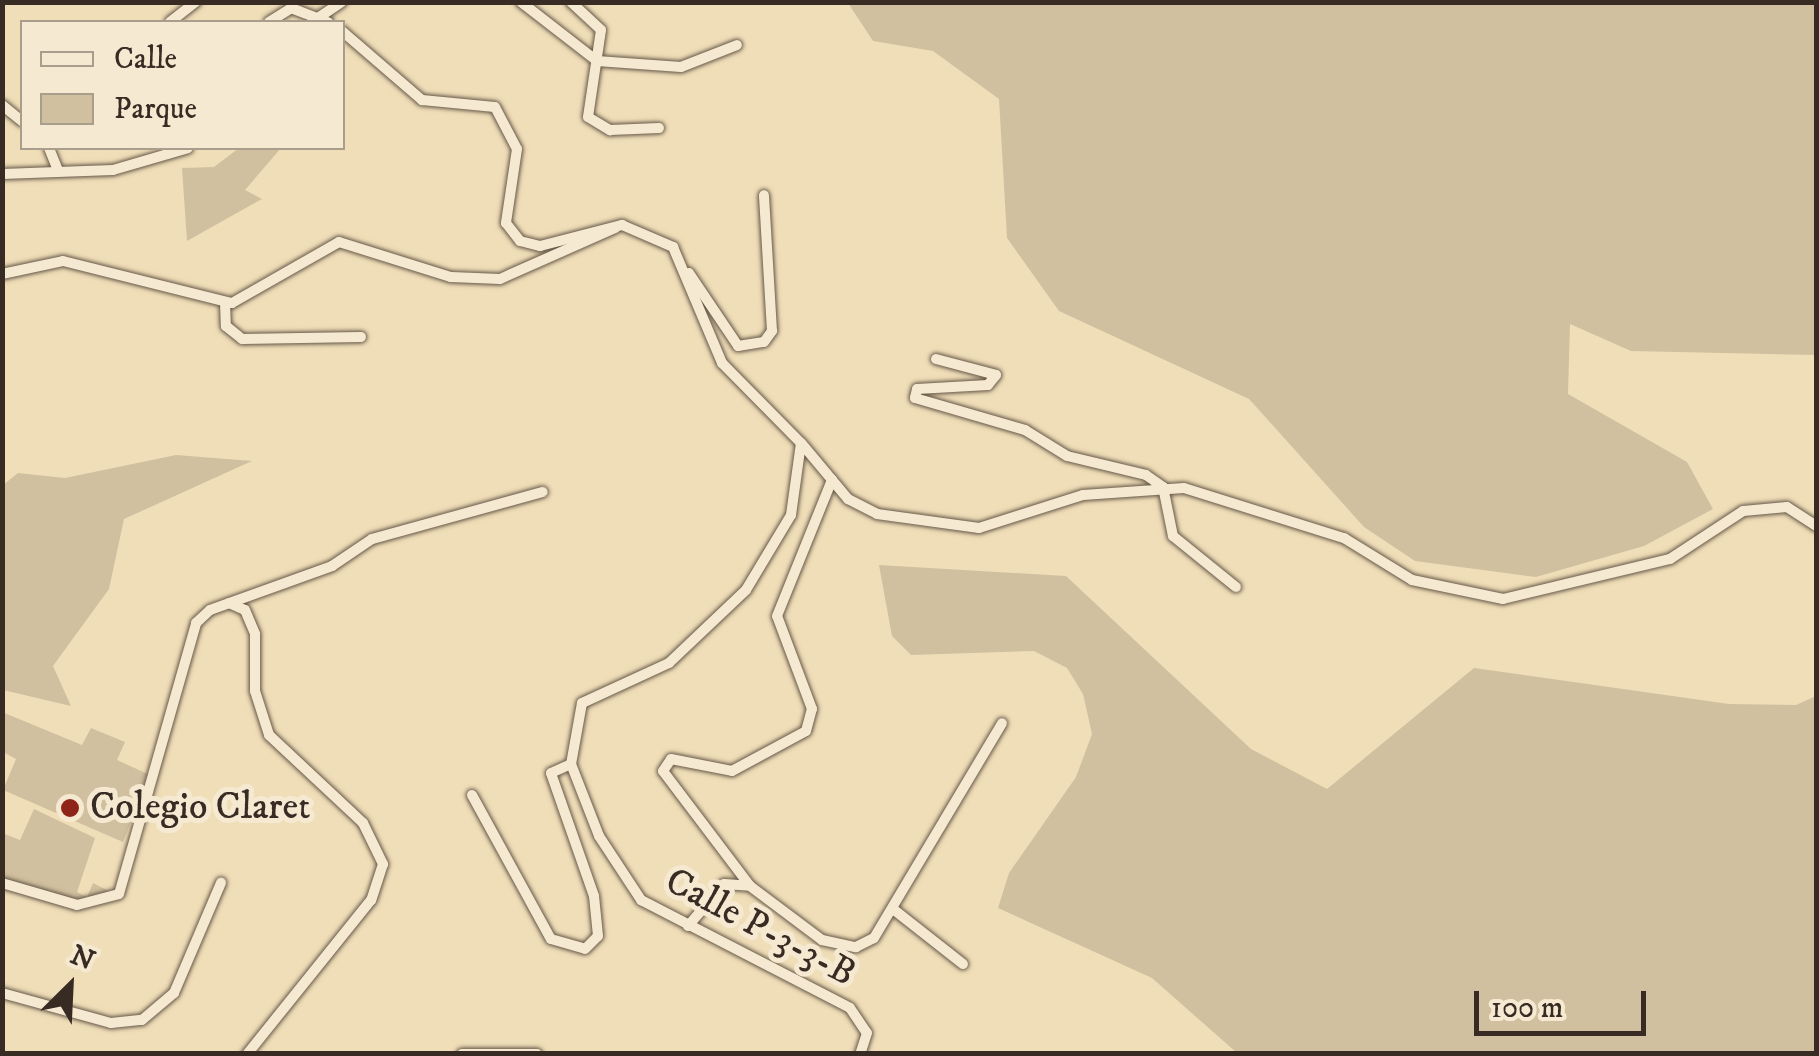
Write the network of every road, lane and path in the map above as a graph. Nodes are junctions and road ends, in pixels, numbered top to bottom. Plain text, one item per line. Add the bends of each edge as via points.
1 (196, 2) edge
2 (342, 2) edge
3 (521, 2) edge
4 (571, 2) edge
5 (173, 20) edge
6 (273, 20) edge
7 (318, 20) edge
8 (321, 20) edge
9 (345, 34) edge
10 (737, 46) dead end
11 (597, 61) junction
12 (659, 128) dead end
13 (49, 150) edge
14 (184, 150) edge
15 (58, 170) junction
16 (2, 174) edge
17 (764, 194) dead end
18 (622, 224) junction
19 (689, 273) junction
20 (2, 274) edge
21 (225, 302) junction
22 (361, 338) dead end
23 (936, 359) dead end
24 (801, 443) junction
25 (832, 480) junction
26 (1164, 488) junction
27 (543, 492) dead end
28 (1816, 526) edge
29 (1236, 588) dead end
30 (228, 602) junction
31 (1002, 723) dead end
32 (571, 764) junction
33 (472, 794) dead end
34 (221, 882) dead end
35 (2, 883) edge
36 (750, 886) junction
37 (893, 909) junction
38 (688, 926) junction
39 (963, 964) dead end
40 (2, 993) edge
41 (248, 1054) edge
42 (462, 1054) edge
43 (536, 1054) edge
44 (860, 1054) edge

1 - 5 street
2 - 8 street
3 - 11 street
4 - 11 street via 602,30
6 - 7 street via 291,8
9 - 18 street via 422,100 471,100 503,117 516,149 506,223 520,241 540,246
10 - 11 street via 681,67
11 - 12 street via 588,117 610,130
13 - 15 street
14 - 15 street via 155,164
15 - 16 street
17 - 19 street via 772,331 764,342 738,346
18 - 19 street via 673,247
18 - 21 street via 500,279 452,277 339,242
19 - 24 street via 722,364
20 - 21 street via 64,261
21 - 22 street via 226,326 242,339
23 - 26 street via 996,375 988,385 916,389 914,398 1026,430 1067,456 1110,459
24 - 25 street
24 - 32 street via 790,515 746,590 670,663 582,703
25 - 26 street via 877,514 979,528 1084,495
25 - 36 street via 777,616 812,709 806,731 732,771 671,759 663,771
26 - 28 street via 1344,538 1412,580 1504,600 1670,559 1743,510 1787,507
26 - 29 street via 1173,536
27 - 30 street via 372,539 332,566
30 - 35 street via 196,623 119,894 77,905
30 - 41 street via 245,610 255,634 255,691 268,735 363,823 383,864 371,900
31 - 37 street
32 - 33 street via 551,773 594,896 598,936 585,949 551,940
32 - 38 street, Calle P-3-3-B via 624,882
34 - 40 street via 174,993 142,1020 111,1023
36 - 37 street via 841,946 874,938
36 - 38 street via 724,884
37 - 39 street
38 - 44 street, Calle P-3-3-B via 850,1008 866,1033
42 - 43 street

